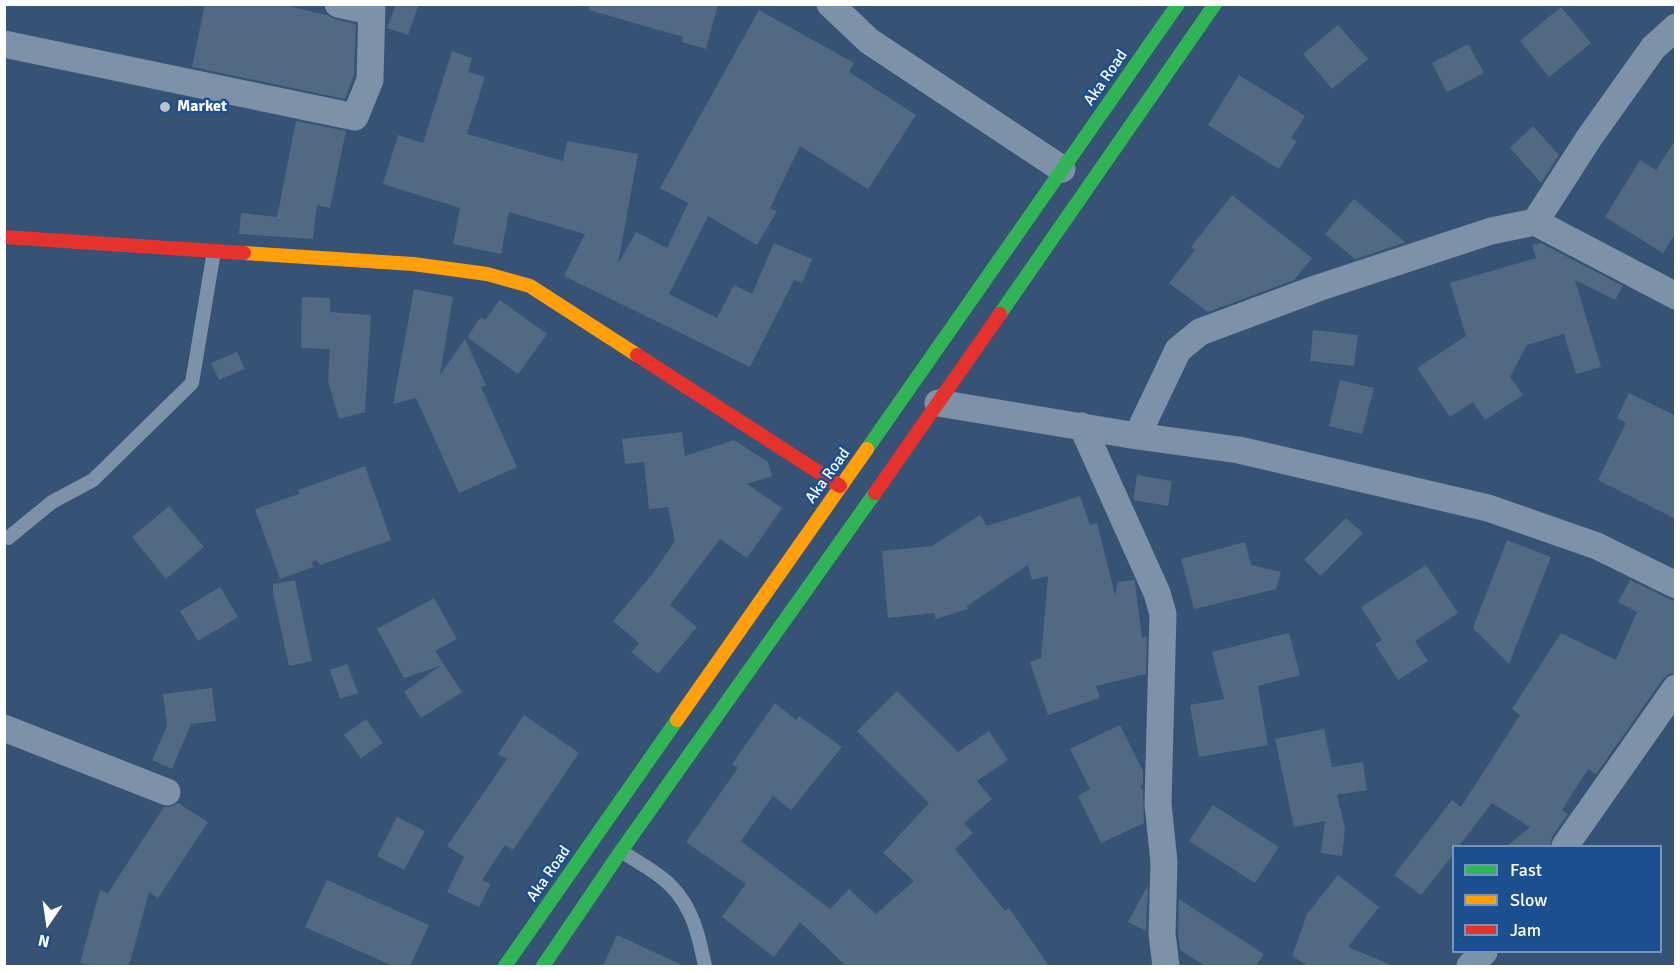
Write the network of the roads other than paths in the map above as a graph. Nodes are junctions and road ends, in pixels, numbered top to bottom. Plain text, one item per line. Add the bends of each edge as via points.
1 (338, 4) edge
2 (830, 4) edge
3 (1178, 4) edge
4 (1215, 4) edge
5 (371, 8) edge
6 (1676, 27) edge
7 (4, 44) edge
8 (1062, 169) junction
9 (1535, 222) junction
10 (4, 237) edge
11 (214, 250) junction
12 (1676, 296) edge
13 (938, 403) junction
14 (1082, 426) junction
15 (1137, 436) junction
16 (840, 486) junction
17 (8, 538) dead end
18 (1676, 585) edge
19 (1676, 688) edge
20 (4, 728) edge
21 (167, 792) dead end
22 (1566, 845) edge
23 (621, 851) junction
24 (1482, 953) edge
25 (505, 966) edge
26 (543, 966) edge
27 (705, 966) edge
28 (1166, 966) edge
29 (1470, 966) edge

1 - 5 street
2 - 8 street via 868,41
3 - 8 main road, Aka Road
4 - 13 main road
5 - 7 street via 370,80 355,117
6 - 9 street via 1653,48
8 - 16 main road, Aka Road
9 - 12 street
9 - 15 street via 1491,231 1200,332 1178,350
10 - 11 main road
11 - 16 main road via 413,264 487,274 530,286
11 - 17 lane via 192,383 93,480 52,502
13 - 14 street
13 - 23 main road
14 - 15 street
14 - 28 street via 1163,614 1158,804 1164,862 1162,934
15 - 18 street via 1239,450 1488,508 1597,546
16 - 25 main road, Aka Road
19 - 22 street
20 - 21 street
23 - 26 main road
23 - 27 lane via 670,884 687,905
24 - 29 street

